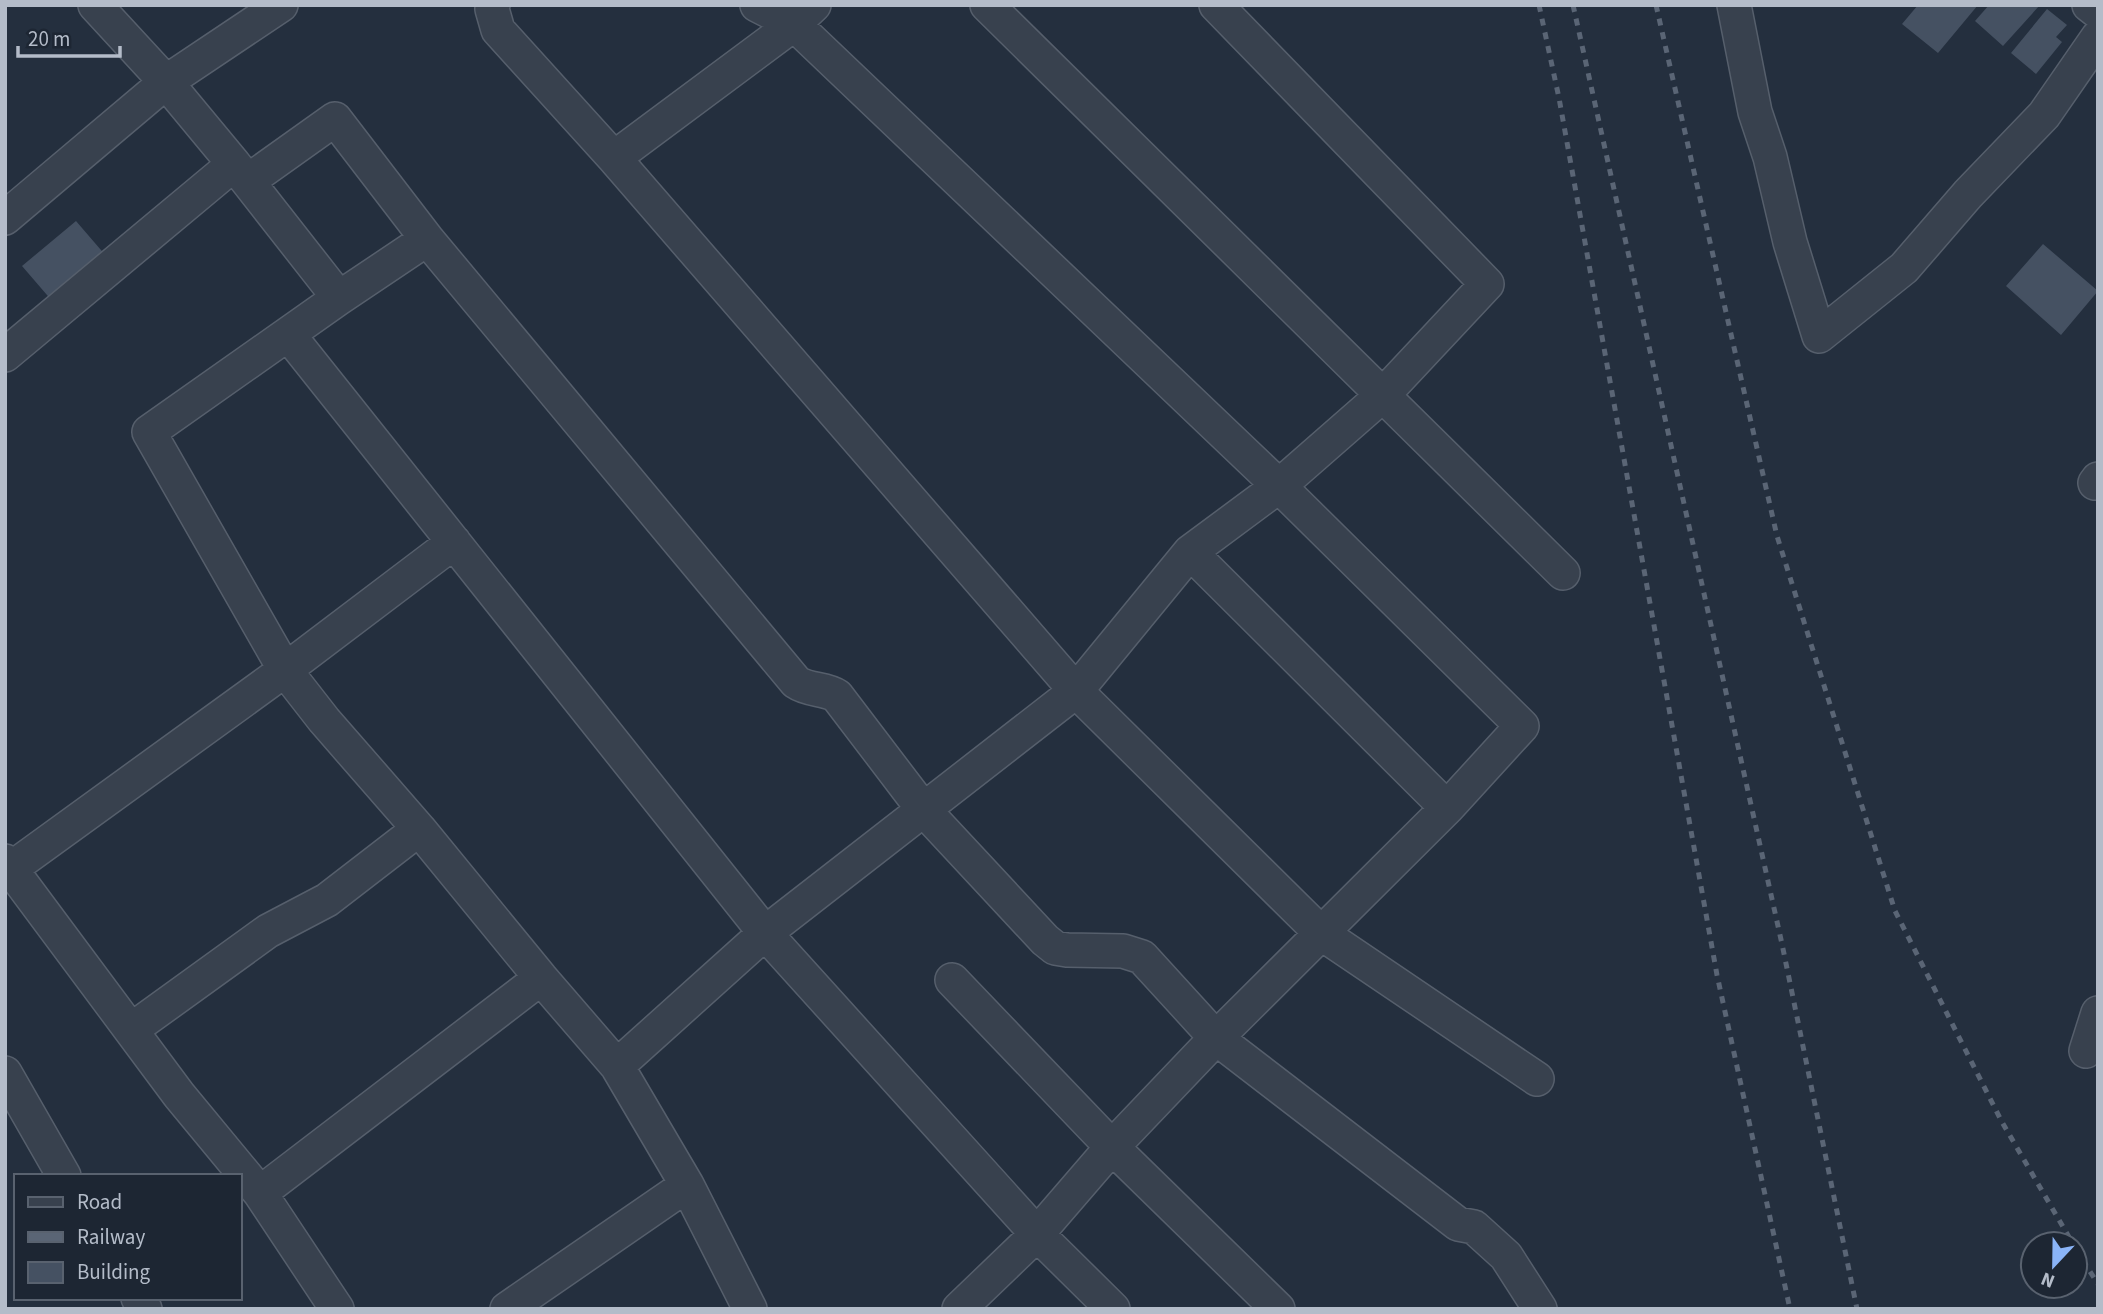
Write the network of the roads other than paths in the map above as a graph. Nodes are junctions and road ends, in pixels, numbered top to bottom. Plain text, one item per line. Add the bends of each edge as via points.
1 (95, 5) edge
2 (281, 5) edge
3 (493, 5) edge
4 (757, 5) edge
5 (987, 5) edge
6 (1216, 5) edge
7 (1734, 5) edge
8 (2090, 5) edge
9 (2098, 12) edge
10 (804, 15) edge
11 (2098, 37) edge
12 (166, 82) junction
13 (614, 158) junction
14 (241, 172) junction
15 (5, 218) edge
16 (427, 239) junction
17 (339, 298) junction
18 (288, 334) junction
19 (5, 355) edge
20 (1383, 395) junction
21 (1279, 486) junction
22 (454, 542) junction
23 (1190, 552) junction
24 (1563, 573) dead end
25 (285, 670) junction
26 (1076, 691) junction
27 (1447, 808) junction
28 (923, 809) junction
29 (419, 829) junction
30 (7, 868) edge
31 (765, 933) junction
32 (1321, 933) junction
33 (541, 978) junction
34 (952, 980) dead end
35 (2098, 1013) edge
36 (131, 1030) junction
37 (1216, 1038) junction
38 (2086, 1051) dead end
39 (617, 1066) junction
40 (5, 1073) edge
41 (1537, 1079) dead end
42 (1112, 1147) junction
43 (63, 1174) edge
44 (687, 1185) junction
45 (260, 1193) junction
46 (1037, 1234) junction
47 (337, 1309) edge
48 (507, 1309) edge
49 (750, 1309) edge
50 (959, 1309) edge
51 (1113, 1309) edge
52 (1278, 1309) edge
53 (1540, 1309) edge

1 - 12 street
2 - 12 street
3 - 13 street via 498,30
4 - 10 street
5 - 20 street
6 - 20 street via 1487,284
7 - 11 street via 1755,112 1819,336 1904,268 2044,115
8 - 9 street
10 - 13 street
10 - 21 street
12 - 14 street
12 - 15 street
13 - 26 street
14 - 16 street via 335,119
14 - 17 street
14 - 19 street
16 - 17 street
16 - 28 street via 796,682 837,696
17 - 18 street
18 - 22 street
18 - 25 street via 149,432
20 - 21 street
20 - 24 street
21 - 23 street
21 - 27 street via 1522,726
22 - 25 street
22 - 31 street
23 - 26 street
23 - 27 street
25 - 29 street
25 - 30 street
26 - 28 street
26 - 32 street
27 - 32 street
28 - 31 street
28 - 37 street via 1055,948 1123,951 1142,957
29 - 33 street
29 - 36 street via 327,900 268,932
30 - 36 street
31 - 39 street
31 - 46 street
32 - 37 street
32 - 41 street
33 - 39 street
33 - 45 street
34 - 42 street
35 - 38 street
36 - 45 street
37 - 42 street
37 - 53 street via 1458,1224 1475,1227 1506,1256
39 - 44 street
40 - 43 street
42 - 46 street
42 - 52 street
44 - 48 street
44 - 49 street
45 - 47 street
46 - 50 street
46 - 51 street

